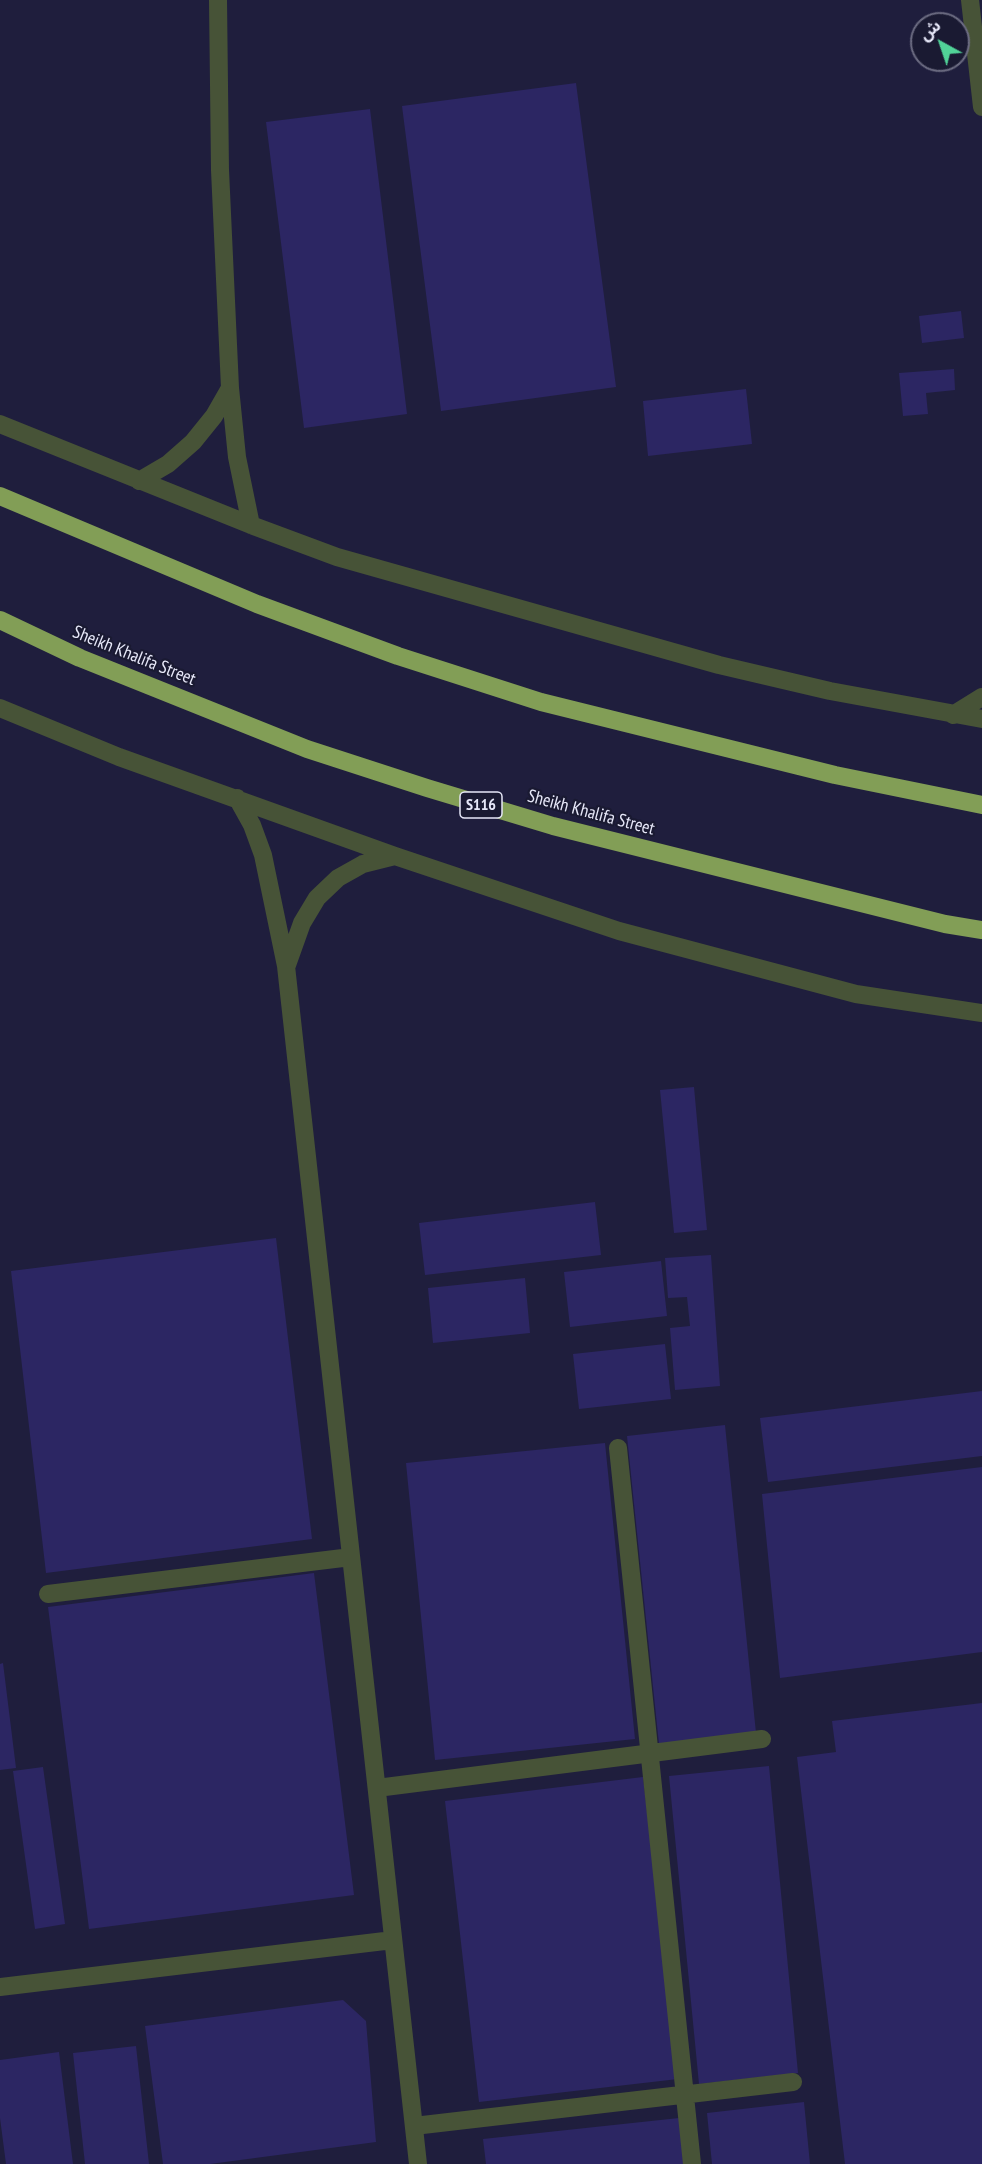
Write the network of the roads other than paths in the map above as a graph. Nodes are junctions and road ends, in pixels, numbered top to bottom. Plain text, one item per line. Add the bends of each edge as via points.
1 (218, 0) edge
2 (970, 0) edge
3 (982, 107) edge
4 (230, 388) junction
5 (0, 424) edge
6 (139, 481) junction
7 (0, 496) edge
8 (251, 525) junction
9 (0, 620) edge
10 (982, 697) edge
11 (0, 708) edge
12 (953, 715) junction
13 (982, 719) edge
14 (237, 798) junction
15 (982, 805) edge
16 (395, 856) junction
17 (982, 930) edge
18 (286, 966) junction
19 (982, 1013) edge
20 (618, 1448) dead end
21 (351, 1557) junction
22 (48, 1594) dead end
23 (762, 1739) dead end
24 (650, 1754) junction
25 (377, 1788) junction
26 (393, 1940) junction
27 (0, 1987) edge
28 (793, 2082) dead end
29 (684, 2095) junction
30 (414, 2127) junction
31 (418, 2164) edge
32 (692, 2164) edge

1 - 4 street via 220,170
2 - 3 street
4 - 6 street via 193,442 168,464
4 - 8 street via 237,457
5 - 6 street
6 - 8 street
7 - 15 highway via 258,604 398,656 541,702 834,775
8 - 12 street via 337,557 719,665 830,692
9 - 17 highway, Sheikh Khalifa Street / S116 via 80,658 296,744 427,788 565,829
10 - 12 street
11 - 14 street via 119,757
12 - 13 street
14 - 16 street
14 - 18 street via 263,855
16 - 18 street via 363,864 338,878 317,898 302,923
16 - 19 street via 619,931 856,994
18 - 21 street
20 - 24 street
21 - 22 street
21 - 25 street
23 - 24 street
24 - 25 street
24 - 29 street
25 - 26 street
26 - 27 street
26 - 30 street
28 - 29 street
29 - 30 street
29 - 32 street
30 - 31 street

